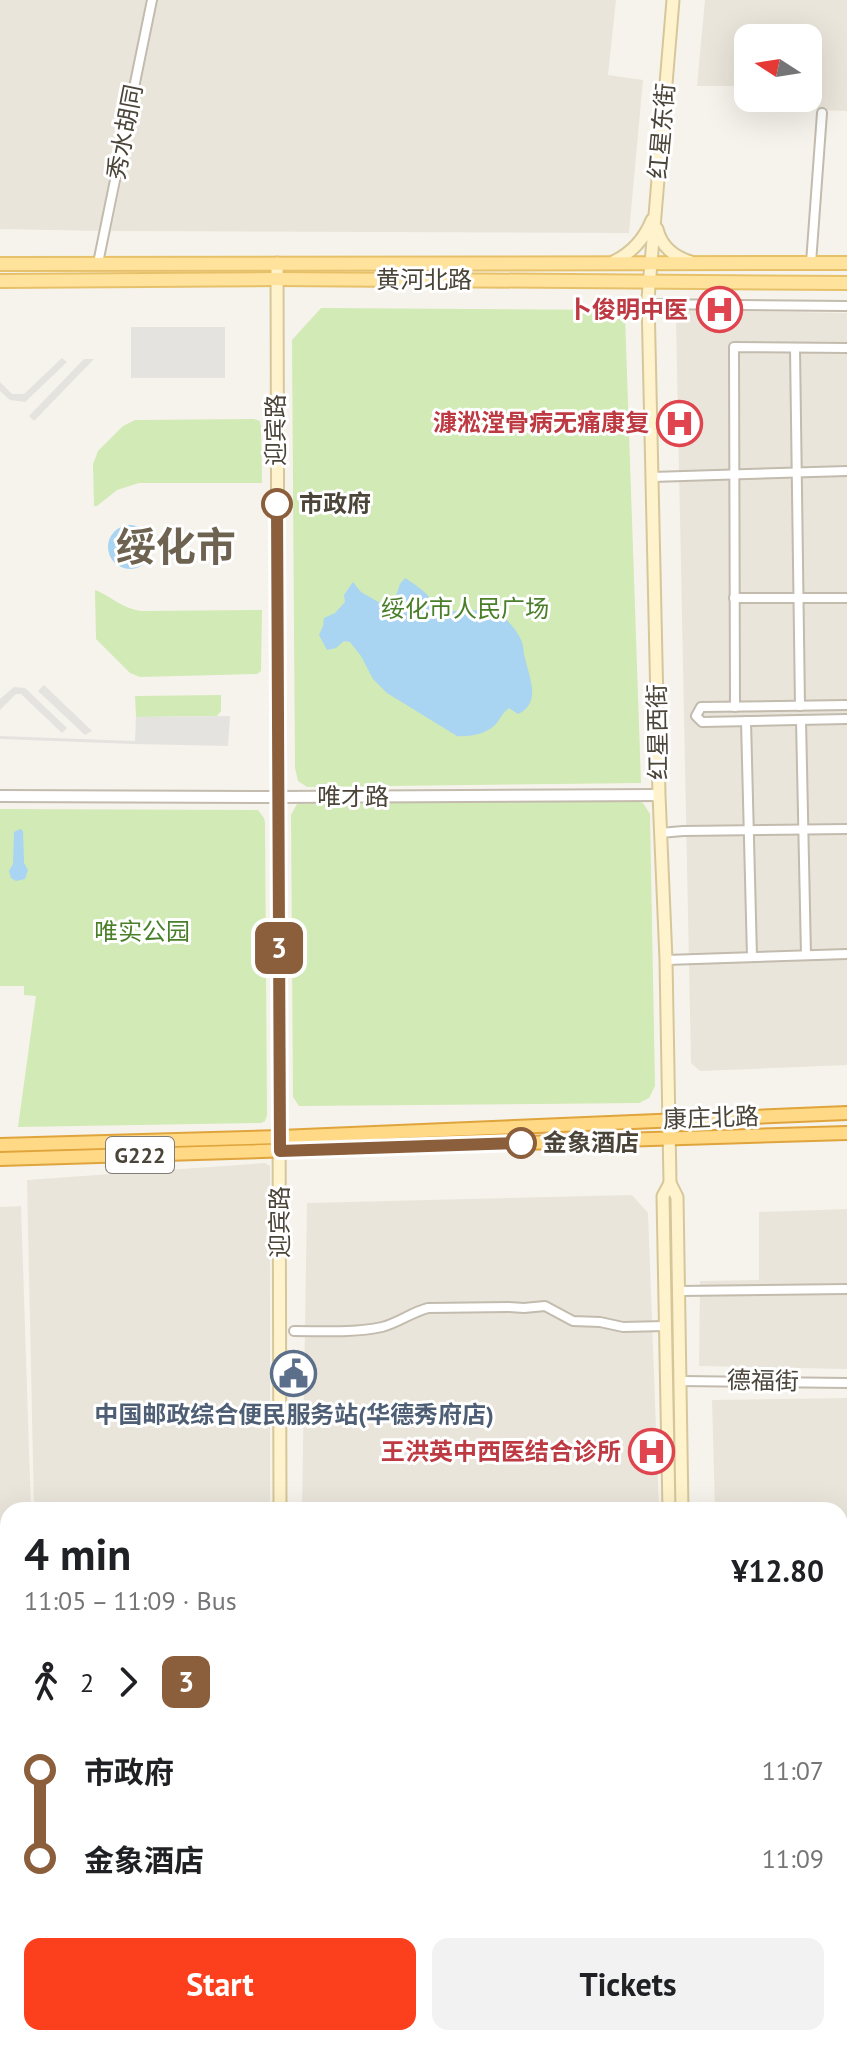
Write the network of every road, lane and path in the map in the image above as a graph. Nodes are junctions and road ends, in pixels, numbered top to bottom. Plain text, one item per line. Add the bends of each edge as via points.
1 (152, 0) edge
2 (673, 0) edge
3 (822, 113) dead end
4 (655, 212) junction
5 (613, 262) junction
6 (98, 263) junction
7 (277, 263) junction
8 (651, 263) junction
9 (697, 263) junction
10 (811, 263) junction
11 (847, 263) edge
12 (0, 264) edge
13 (277, 279) junction
14 (0, 281) edge
15 (649, 281) junction
16 (847, 283) edge
17 (648, 304) junction
18 (847, 306) edge
19 (795, 348) junction
20 (847, 348) edge
21 (847, 471) edge
22 (797, 473) junction
23 (734, 474) junction
24 (652, 477) junction
25 (734, 598) junction
26 (799, 598) junction
27 (847, 598) edge
28 (847, 705) edge
29 (800, 706) junction
30 (735, 707) junction
31 (847, 719) edge
32 (801, 720) junction
33 (746, 721) junction
34 (659, 795) junction
35 (0, 796) edge
36 (279, 797) junction
37 (847, 829) edge
38 (749, 830) junction
39 (804, 830) junction
40 (660, 833) junction
41 (847, 954) edge
42 (806, 955) junction
43 (752, 957) junction
44 (666, 960) junction
45 (847, 1113) edge
46 (670, 1119) junction
47 (847, 1133) edge
48 (280, 1137) junction
49 (670, 1138) junction
50 (0, 1145) edge
51 (280, 1151) junction
52 (0, 1159) edge
53 (670, 1183) junction
54 (847, 1289) edge
55 (679, 1291) junction
56 (665, 1326) junction
57 (294, 1331) dead end
58 (666, 1381) junction
59 (680, 1381) junction
60 (847, 1383) edge
61 (280, 1502) edge
62 (669, 1502) edge
63 (682, 1502) edge

1 - 6 street, 秀水胡同
2 - 4 main road, 红星东街
3 - 10 street
4 - 5 main road via 640,242
4 - 8 main road, 红星东街
4 - 9 main road via 661,242 676,256
5 - 7 main road, 黄河北路
5 - 8 main road, 黄河北路
6 - 7 main road, 黄河北路
6 - 12 main road, 黄河北路
7 - 13 main road, 迎宾路
8 - 9 main road, 黄河北路
8 - 15 main road, 红星东街
9 - 10 main road, 黄河北路
10 - 11 main road, 黄河北路
13 - 14 main road, 黄河北路
13 - 15 main road, 黄河北路
13 - 36 main road, 迎宾路
15 - 16 main road, 黄河北路
15 - 17 main road, 红星西街
17 - 18 street
17 - 24 main road, 红星西街
19 - 20 street
19 - 22 street
19 - 23 street via 734,347
21 - 22 street
22 - 23 street
22 - 26 street
23 - 24 street
23 - 25 street
24 - 34 main road, 红星西街
25 - 26 street
25 - 30 street
26 - 27 street
26 - 29 street
28 - 29 street
29 - 30 street
30 - 33 street via 701,707 696,716 702,722
31 - 32 street
32 - 33 street
32 - 39 street
33 - 38 street
34 - 36 street, 唯才路
34 - 40 main road, 红星西街
35 - 36 street, 唯才路
36 - 48 main road, 迎宾路
37 - 39 street
38 - 39 street
38 - 40 street
38 - 43 street
39 - 42 street
40 - 44 main road, 红星西街
41 - 42 street
42 - 43 street
43 - 44 street
44 - 46 main road, 红星西街
45 - 46 highway, 康庄北路 / G222
46 - 48 highway, 康庄北路 / G222
46 - 49 main road, 红星西街
47 - 49 highway, 康庄北路 / G222
48 - 50 highway, 康庄北路 / G222
48 - 51 main road, 迎宾路
49 - 51 highway, 康庄北路 / G222
49 - 53 main road, 红星西街
51 - 52 highway, 康庄北路 / G222
51 - 61 main road, 迎宾路
53 - 55 main road, 红星西街 via 677,1197
53 - 56 main road, 红星西街 via 663,1196
54 - 55 street
55 - 59 main road, 红星西街
56 - 57 street via 573,1321 545,1306 428,1308 386,1326
56 - 58 main road, 红星西街
58 - 59 main road
58 - 62 main road, 红星西街
59 - 60 street, 德福街
59 - 63 main road, 红星西街

